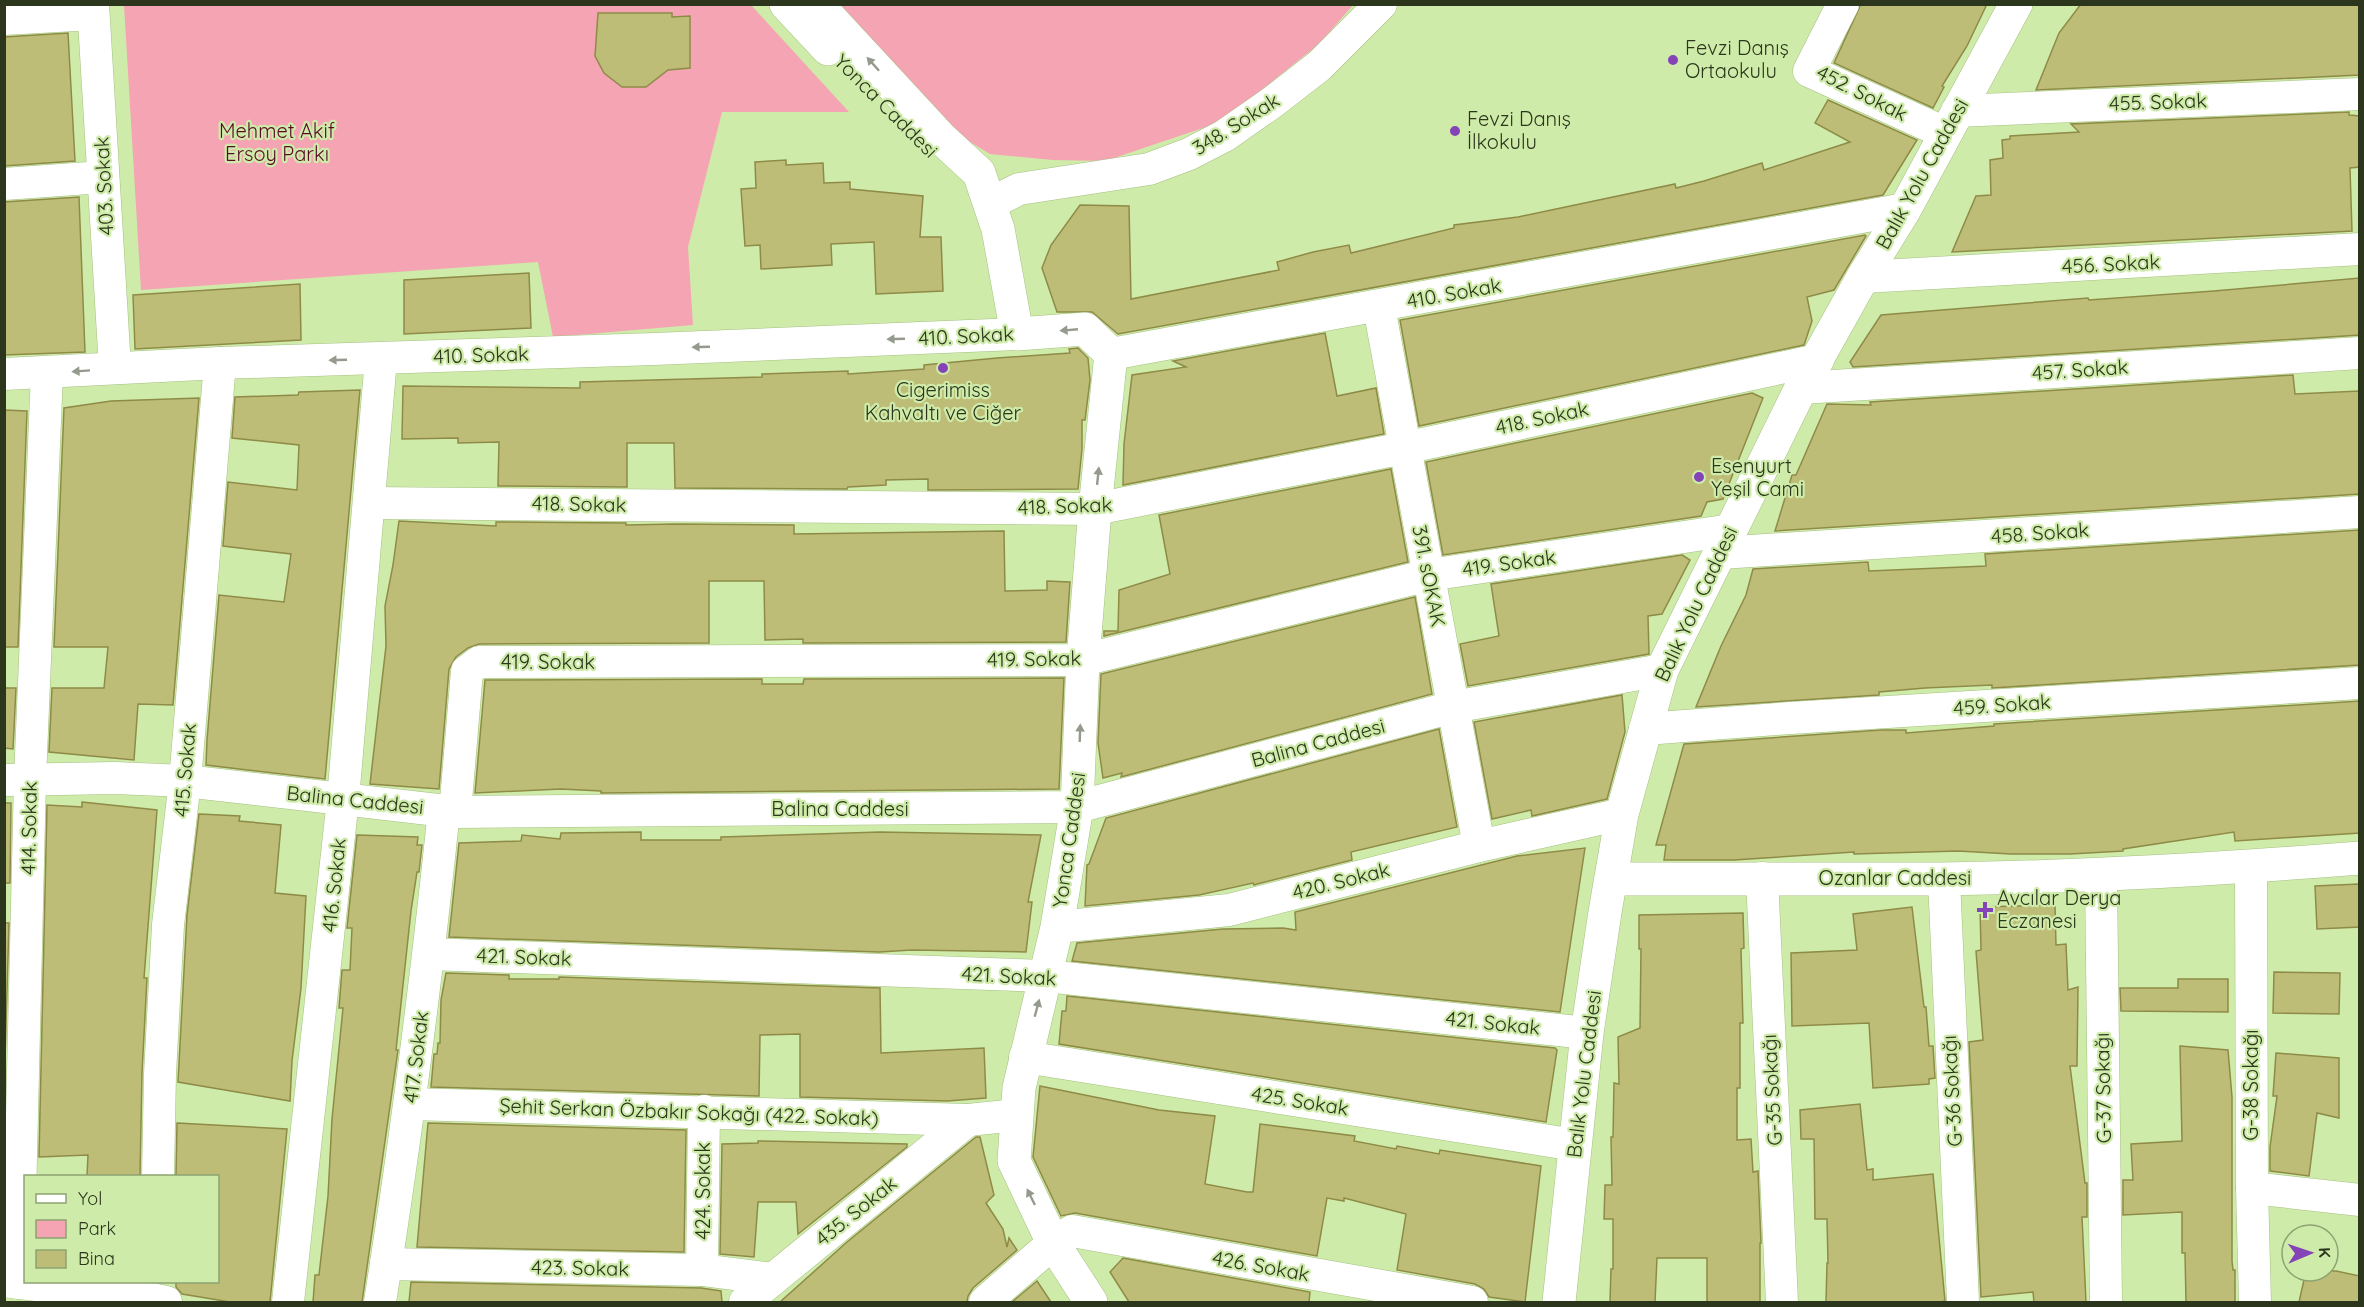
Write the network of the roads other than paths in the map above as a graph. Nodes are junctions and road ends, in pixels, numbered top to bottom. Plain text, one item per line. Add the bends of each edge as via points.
1 (786, 4) edge
2 (817, 4) edge
3 (1381, 4) edge
4 (1843, 4) edge
5 (2016, 4) edge
6 (93, 9) edge
7 (4, 19) edge
8 (2360, 94) edge
9 (1951, 122) junction
10 (103, 177) junction
11 (4, 184) edge
12 (991, 203) junction
13 (1905, 209) junction
14 (2360, 249) edge
15 (1863, 277) junction
16 (1379, 306) junction
17 (1017, 334) junction
18 (2360, 352) edge
19 (1111, 354) junction
20 (381, 359) junction
21 (1818, 360) junction
22 (219, 363) junction
23 (115, 368) junction
24 (47, 373) junction
25 (4, 374) edge
26 (1801, 388) junction
27 (1404, 447) junction
28 (369, 502) junction
29 (1095, 509) junction
30 (2360, 512) edge
31 (1726, 542) junction
32 (1429, 575) junction
33 (1083, 660) junction
34 (1662, 670) junction
35 (2360, 683) edge
36 (1453, 707) junction
37 (1645, 729) junction
38 (17, 779) edge
39 (185, 781) junction
40 (343, 799) junction
41 (1077, 807) junction
42 (450, 811) junction
43 (1622, 814) junction
44 (1479, 846) junction
45 (2360, 858) edge
46 (2251, 867) junction
47 (2101, 874) junction
48 (1762, 878) junction
49 (1611, 879) junction
50 (1944, 879) junction
51 (1057, 927) junction
52 (429, 954) junction
53 (1046, 976) junction
54 (1587, 1033) junction
55 (1025, 1057) junction
56 (410, 1104) junction
57 (704, 1111) junction
58 (1017, 1115) junction
59 (968, 1120) junction
60 (1575, 1145) junction
61 (158, 1175) edge
62 (2252, 1188) junction
63 (2360, 1200) edge
64 (1053, 1243) junction
65 (386, 1264) junction
66 (702, 1270) junction
67 (773, 1279) junction
68 (11, 1282) edge
69 (159, 1294) edge
70 (1384, 1295) edge
71 (288, 1302) edge
72 (380, 1302) edge
73 (745, 1302) edge
74 (985, 1302) edge
75 (1091, 1302) edge
76 (1472, 1302) edge
77 (1559, 1302) edge
78 (1782, 1302) edge
79 (1963, 1302) edge
80 (2106, 1302) edge
81 (2255, 1302) edge

1 - 12 street, Yonca Caddesi via 899,122
12 -> 2 street via 979,173 940,138
3 - 12 street, 348. Sokak via 1319,66 1224,136 1149,169 1019,189
4 - 9 street, 452. Sokak via 1809,71
5 - 9 street, Balık Yolu Caddesi
6 - 7 street
6 - 10 street, 403. Sokak
8 - 9 street, 455. Sokak
9 - 13 street, Balık Yolu Caddesi
10 - 11 street
10 - 23 street, 403. Sokak
12 - 17 street
13 - 15 street, Balık Yolu Caddesi
13 - 16 street, 410. Sokak
14 - 15 street, 456. Sokak
15 - 21 street, Balık Yolu Caddesi
16 - 19 street, 410. Sokak
16 - 27 street, 391. sOKAK
19 -> 17 street, 410. Sokak via 1085,329
17 -> 20 street, 410. Sokak
18 - 26 street, 457. Sokak
29 -> 19 street, Yonca Caddesi
20 -> 22 street, 410. Sokak
20 - 28 street, 416. Sokak
21 - 26 street, Balık Yolu Caddesi
21 - 27 street, 418. Sokak
22 - 23 street, 410. Sokak
22 - 39 street, 415. Sokak
23 -> 24 street, 410. Sokak
24 - 25 street, 410. Sokak
24 - 38 street, 414. Sokak
26 - 31 street, Balık Yolu Caddesi
27 - 29 street, 418. Sokak
27 - 32 street, 391. sOKAK
28 - 29 street, 418. Sokak
28 - 40 street, 416. Sokak
29 - 33 street, Yonca Caddesi
30 - 31 street, 458. Sokak
31 - 32 street, 419. Sokak
31 - 34 street, Balık Yolu Caddesi
32 - 33 street, 419. Sokak
32 - 36 street, 391. sOKAK
41 -> 33 street, Yonca Caddesi
33 - 42 street, 419. Sokak via 479,662 467,671
34 - 36 street, Balina Caddesi
34 - 37 street, Balık Yolu Caddesi
35 - 37 street, 459. Sokak
36 - 41 street, Balina Caddesi
36 - 44 street, 391. sOKAK
37 - 43 street, Balık Yolu Caddesi
38 - 39 street, Balina Caddesi
38 - 68 street, 414. Sokak
39 - 40 street, Balina Caddesi
39 - 61 street, 415. Sokak via 168,925
40 - 42 street, Balina Caddesi
40 - 71 street, 416. Sokak
41 - 42 street, Balina Caddesi
41 - 51 street, Yonca Caddesi
42 - 52 street, 417. Sokak
43 - 44 street, 420. Sokak
43 - 49 street, Balık Yolu Caddesi
44 - 51 street, 420. Sokak via 1229,910
45 - 46 street, Ozanlar Caddesi
46 - 47 street, Ozanlar Caddesi
46 - 62 street, G-38 Sokağı
47 - 50 street, Ozanlar Caddesi
47 - 80 street, G-37 Sokağı
48 - 49 street, Ozanlar Caddesi
48 - 50 street, Ozanlar Caddesi
48 - 78 street, G-35 Sokağı
49 - 54 street, Balık Yolu Caddesi
50 - 79 street, G-36 Sokağı
51 - 53 street, Yonca Caddesi
52 - 53 street, 421. Sokak
52 - 56 street, 417. Sokak
53 - 54 street, 421. Sokak
55 -> 53 street, Yonca Caddesi
54 - 60 street, Balık Yolu Caddesi
55 - 58 street, Yonca Caddesi
55 - 60 street, 425. Sokak
56 - 57 street, Şehit Serkan Özbakır Sokağı (422. Sokak)
56 - 65 street, 417. Sokak
57 - 59 street, Şehit Serkan Özbakır Sokağı (422. Sokak)
57 - 66 street, 424. Sokak
58 - 59 street, Şehit Serkan Özbakır Sokağı (422. Sokak)
64 -> 58 street, Yonca Caddesi via 1014,1161
59 - 67 street, 435. Sokak
60 - 77 street, Balık Yolu Caddesi
62 - 63 street
62 - 81 street, G-38 Sokağı
64 - 70 street, 426. Sokak via 1072,1232
64 - 74 street
64 - 75 street, Yonca Caddesi
65 - 66 street, 423. Sokak
65 - 72 street, 417. Sokak
66 - 67 street, 423. Sokak
67 - 73 street, 435. Sokak
68 - 69 street
70 - 76 street, 426. Sokak

